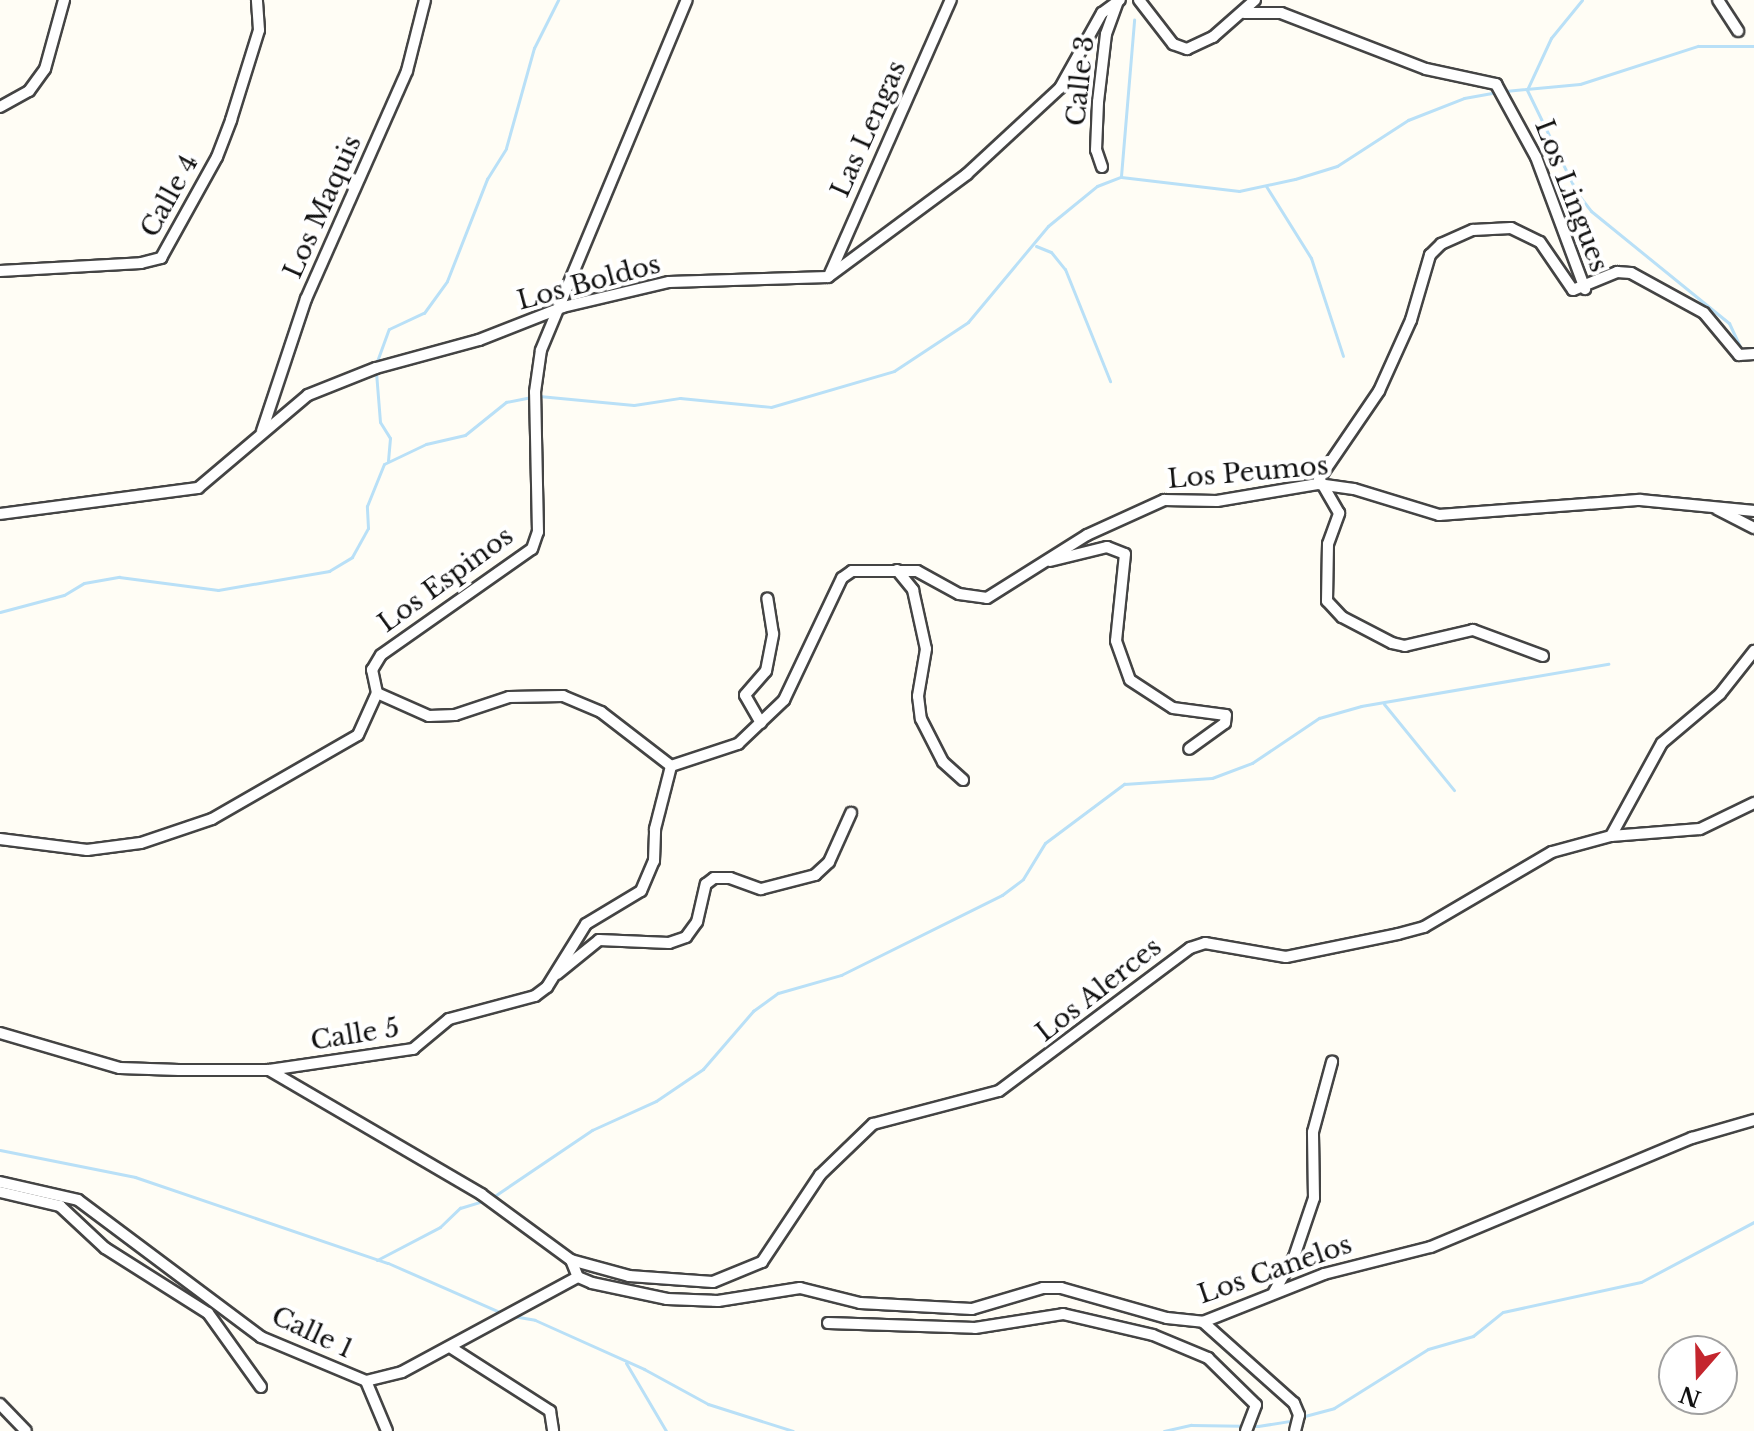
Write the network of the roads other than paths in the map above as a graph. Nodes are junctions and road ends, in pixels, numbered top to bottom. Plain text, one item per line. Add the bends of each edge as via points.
1 (64, 0) edge
2 (257, 0) edge
3 (425, 0) edge
4 (687, 0) edge
5 (951, 0) edge
6 (1119, 0) edge
7 (1139, 0) edge
8 (1255, 0) edge
9 (1718, 0) edge
10 (1244, 13) junction
11 (1738, 31) dead end
12 (0, 107) edge
13 (1102, 167) dead end
14 (0, 271) edge
15 (828, 277) junction
16 (1585, 289) junction
17 (563, 307) junction
18 (1754, 354) edge
19 (261, 433) junction
20 (1318, 484) junction
21 (1704, 503) junction
22 (1754, 511) edge
23 (0, 514) edge
24 (1754, 528) edge
25 (1041, 563) junction
26 (897, 570) junction
27 (767, 598) dead end
28 (1754, 651) edge
29 (1543, 656) dead end
30 (377, 693) junction
31 (761, 723) junction
32 (1189, 749) dead end
33 (671, 766) junction
34 (963, 780) dead end
35 (1754, 803) edge
36 (851, 813) dead end
37 (1611, 836) junction
38 (0, 839) edge
39 (555, 975) junction
40 (0, 1033) edge
41 (1332, 1062) dead end
42 (269, 1070) junction
43 (1754, 1120) edge
44 (0, 1182) edge
45 (0, 1192) edge
46 (571, 1260) junction
47 (578, 1277) junction
48 (1274, 1292) junction
49 (1203, 1322) junction
50 (828, 1323) dead end
51 (450, 1347) junction
52 (366, 1381) junction
53 (261, 1387) dead end
54 (0, 1404) edge
55 (26, 1431) edge
56 (387, 1431) edge
57 (553, 1431) edge
58 (1246, 1431) edge
59 (1295, 1431) edge

1 - 12 street via 53,49 37,82
2 - 14 street, Calle 4 via 259,30 226,132 161,258
3 - 19 street, Los Maquis via 407,71 306,299
4 - 17 street, Los Espinos
5 - 15 street, Las Lengas
6 - 13 street, Calle 3 via 1106,34 1098,102 1096,150
6 - 15 street via 1102,13 1070,76 1050,97 967,174
7 - 10 street via 1179,48 1213,37
8 - 10 street
9 - 11 street
10 - 16 street, Los Lingues via 1281,13 1426,69 1496,84 1536,157
15 - 17 street, Los Boldos via 669,282
16 - 18 street via 1617,272 1631,273 1704,313 1739,355
16 - 20 street, Los Lingues via 1569,287 1553,255 1524,232 1494,227 1441,244 1424,268 1411,320 1379,391
17 - 19 street, Los Boldos via 479,340 326,386
17 - 30 street, Los Espinos via 536,371 538,532 532,549 381,655 372,670
19 - 23 street, Los Boldos via 198,488
20 - 21 street, Los Peumos via 1354,489 1439,515 1575,502
20 - 25 street, Los Peumos via 1217,501 1164,500
20 - 29 street via 1338,507 1328,544 1325,588 1331,608 1342,617 1405,646 1473,630
21 - 22 street, Los Peumos
21 - 24 street
25 - 26 street, Los Peumos via 997,593 973,599 917,571
25 - 32 street via 1107,547 1125,554 1116,641 1130,680 1173,708 1226,715 1225,723
26 - 31 street, Los Peumos via 852,571 842,578 796,682
26 - 34 street via 913,590 924,637 921,719 943,762
27 - 31 street via 773,634 766,671 745,695
28 - 37 street via 1720,694 1662,743
30 - 33 street via 429,716 455,715 509,697 563,696 601,712
30 - 38 street, Los Espinos via 358,735 183,830 141,843 87,850
31 - 33 street, Los Peumos via 723,752
33 - 39 street, Calle 5 via 650,877 641,891 586,924
35 - 37 street, Los Alerces via 1700,829
36 - 39 street via 829,862 815,875 761,889 714,878 706,884 697,922 686,937 669,943 599,940
37 - 46 street, Los Alerces via 1552,852 1424,927 1398,934 1286,957 1205,943 1190,948 999,1091 873,1124 820,1175 762,1262 738,1274 713,1282 678,1283
39 - 42 street, Calle 5 via 535,996 449,1019 400,1054
40 - 42 street via 120,1068
41 - 48 street via 1313,1132 1314,1198 1294,1257
42 - 46 street via 481,1194
43 - 48 street, Los Canelos via 1681,1142 1431,1247
44 - 52 street, Calle 1 via 78,1200 261,1337
45 - 53 street via 60,1206 105,1248 208,1313
46 - 47 street
47 - 49 street, Los Canelos via 626,1293 667,1299 718,1301 800,1288 860,1303 972,1309 1043,1288 1061,1288 1167,1318
47 - 51 street, Calle 1
48 - 49 street, Los Canelos
49 - 59 street via 1294,1403 1299,1415
50 - 58 street via 975,1328 1063,1314 1153,1335 1208,1358 1256,1405
51 - 52 street, Calle 1 via 402,1372
51 - 57 street via 550,1411
52 - 56 street
54 - 55 street

